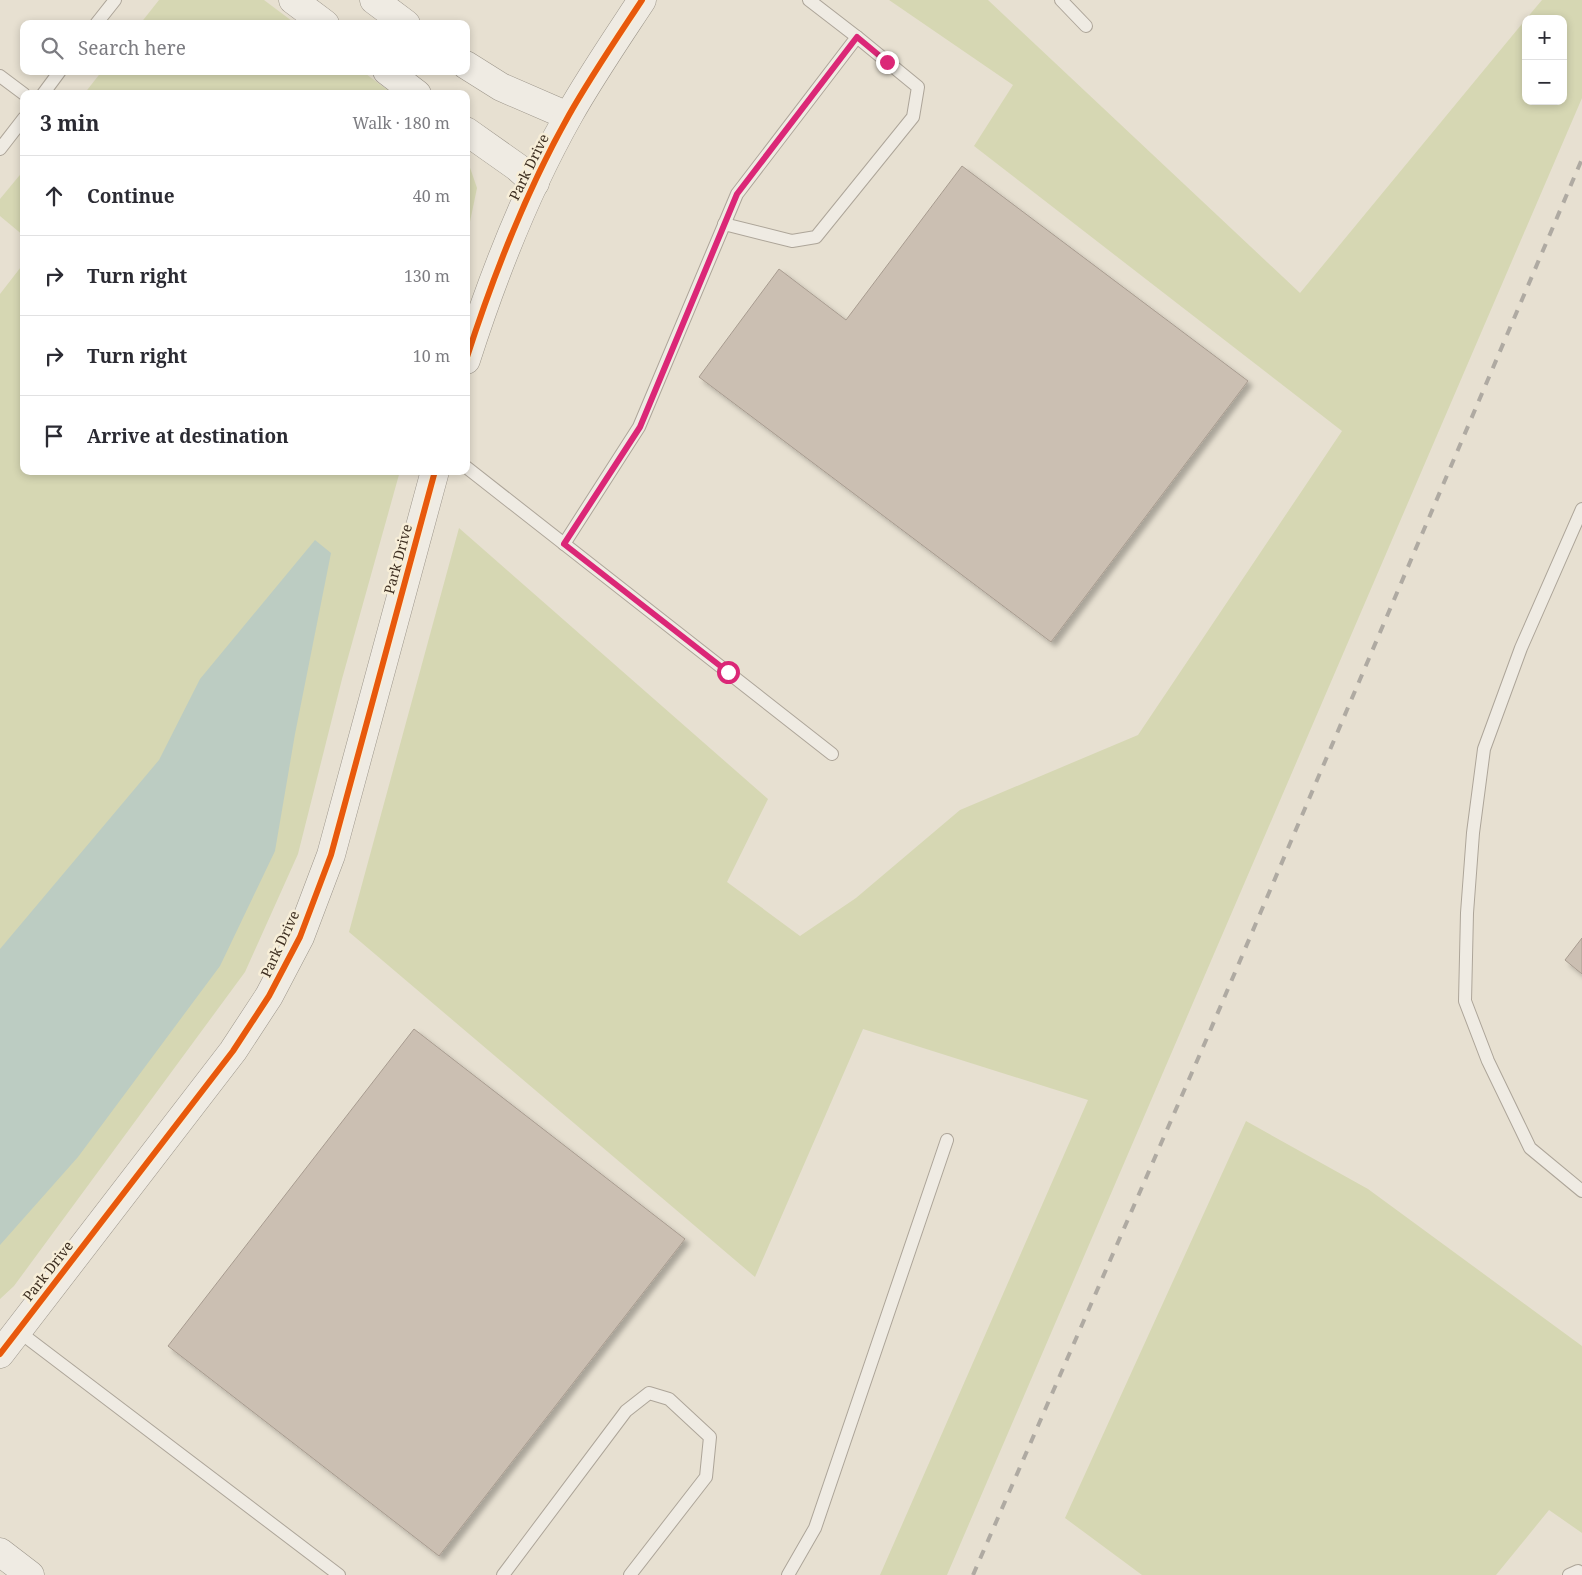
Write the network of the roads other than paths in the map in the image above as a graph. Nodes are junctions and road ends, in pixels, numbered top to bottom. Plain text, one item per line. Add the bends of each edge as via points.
1 (115, 0) edge
2 (294, 0) edge
3 (374, 0) edge
4 (642, 0) edge
5 (809, 0) edge
6 (1061, 0) edge
7 (99, 20) edge
8 (320, 20) edge
9 (401, 20) edge
10 (1086, 26) dead end
11 (857, 37) junction
12 (470, 67) edge
13 (57, 75) edge
14 (392, 75) edge
15 (0, 76) edge
16 (45, 90) edge
17 (412, 90) edge
18 (20, 91) edge
19 (568, 116) junction
20 (20, 123) edge
21 (470, 134) edge
22 (0, 149) edge
23 (535, 183) junction
24 (724, 224) junction
25 (470, 348) edge
26 (470, 470) edge
27 (434, 475) edge
28 (1582, 509) edge
29 (564, 544) junction
30 (832, 754) dead end
31 (947, 1140) dead end
32 (1582, 1192) edge
33 (18, 1331) junction
34 (0, 1354) edge
35 (0, 1552) edge
36 (1582, 1574) edge
37 (30, 1575) edge
38 (338, 1575) edge
39 (503, 1575) edge
40 (630, 1575) edge
41 (788, 1575) edge
42 (1570, 1575) edge

1 - 7 lane
2 - 8 street
3 - 9 street
4 - 19 street, Park Drive
5 - 11 lane
6 - 10 lane
11 - 24 lane via 737,194
11 - 24 lane via 918,87 913,117 816,237 792,241
12 - 19 street via 501,86
13 - 16 lane
14 - 17 street
15 - 18 lane
19 - 23 street, Park Drive
20 - 22 lane
21 - 23 street
23 - 25 street, Park Drive via 488,292
24 - 29 lane via 640,427
26 - 29 lane
27 - 33 street, Park Drive via 331,855 300,937 269,996 233,1051
28 - 32 lane via 1521,648 1484,750 1473,833 1465,1001 1488,1061 1530,1148
29 - 30 lane
31 - 41 lane via 816,1528
33 - 34 street, Park Drive
33 - 38 lane
35 - 37 street
36 - 42 lane via 1578,1571
39 - 40 lane via 626,1411 649,1393 669,1399 710,1437 707,1469 706,1478

